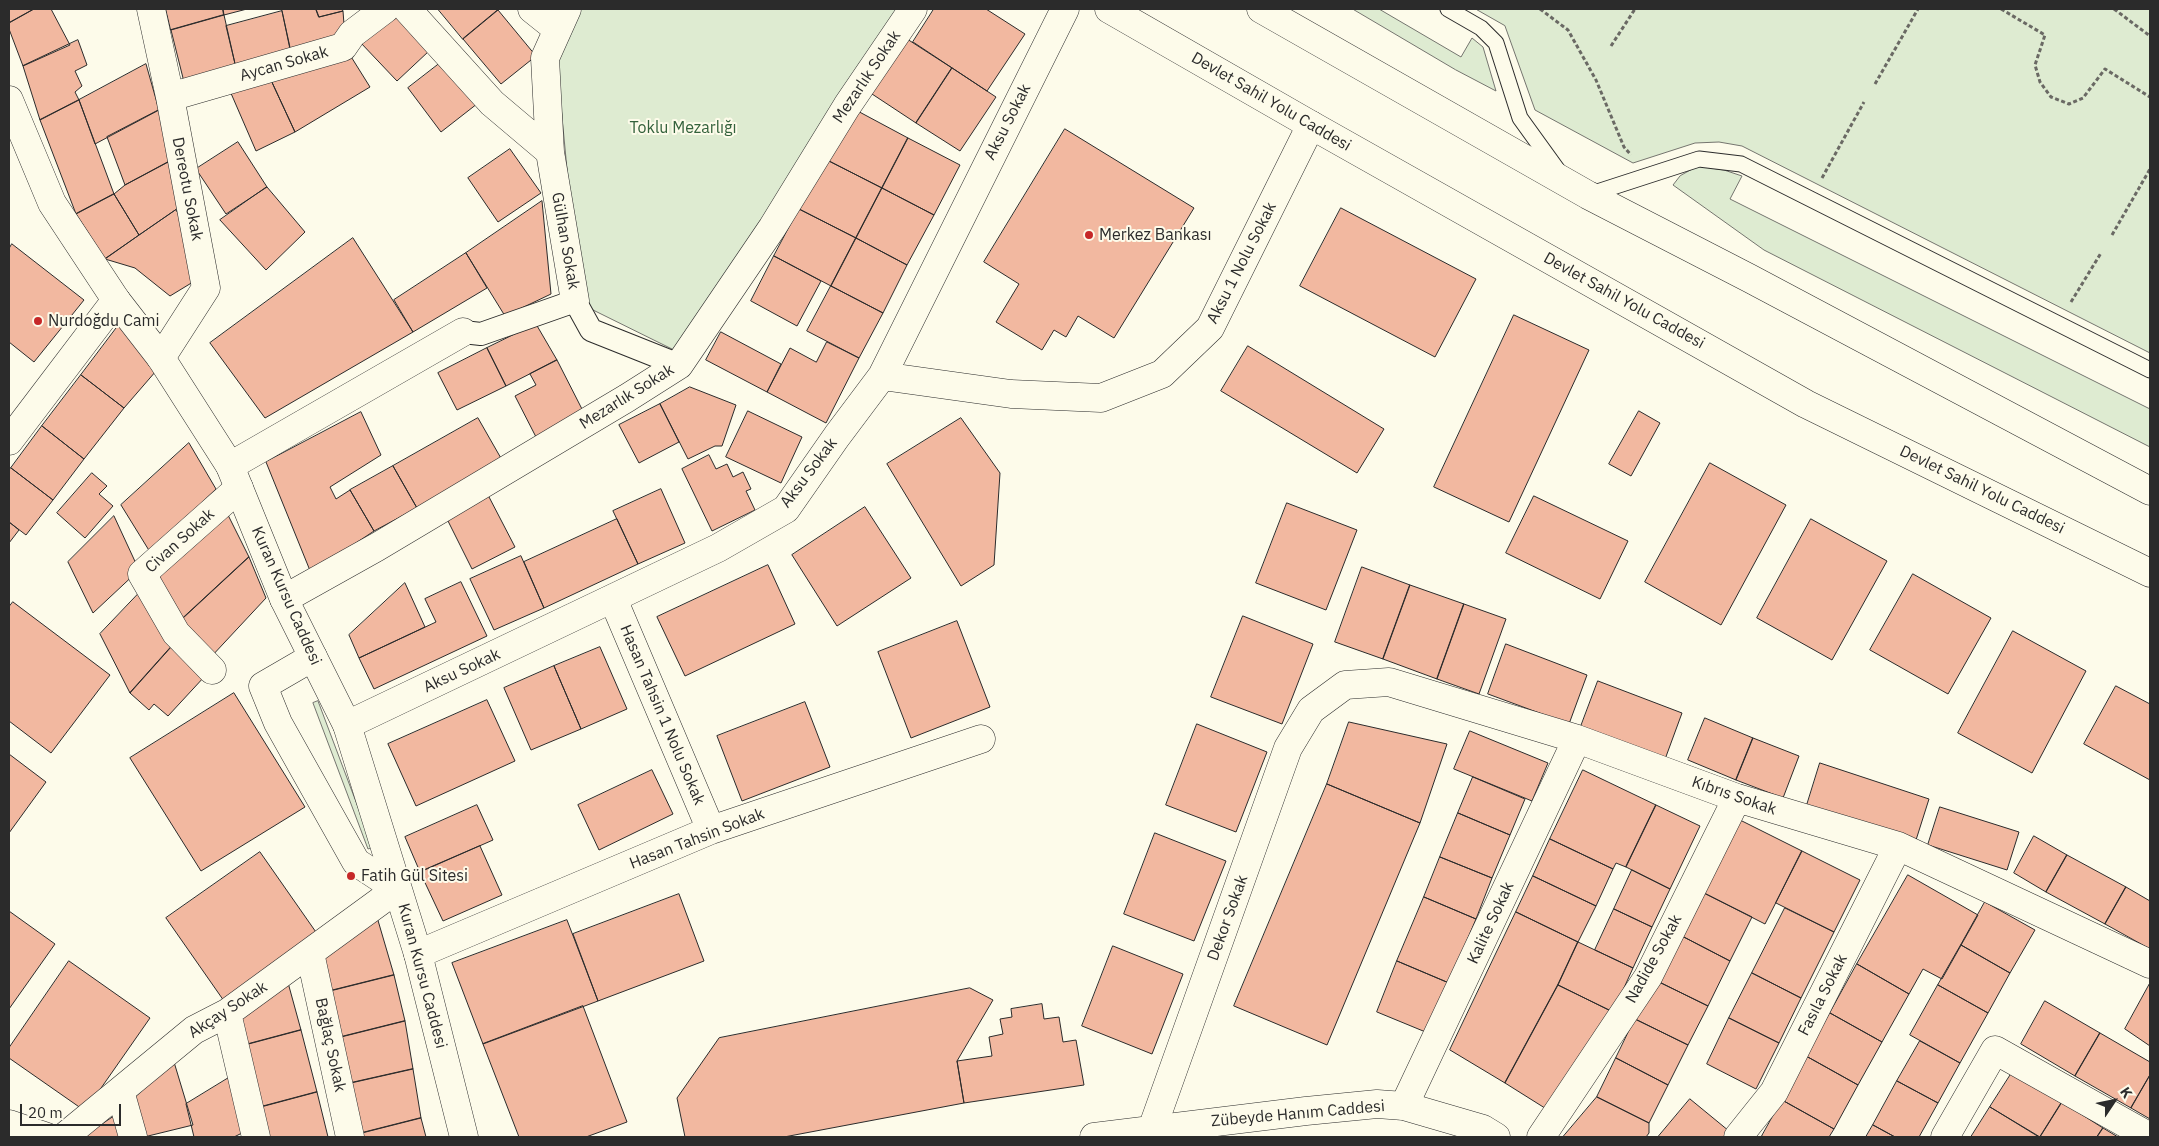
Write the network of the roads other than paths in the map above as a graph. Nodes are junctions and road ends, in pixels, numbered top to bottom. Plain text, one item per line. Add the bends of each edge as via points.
1 (151, 9) edge
2 (385, 9) edge
3 (407, 9) edge
4 (532, 9) edge
5 (913, 9) edge
6 (1065, 9) edge
7 (1109, 9) edge
8 (1261, 9) edge
9 (1448, 9) edge
10 (562, 19) edge
11 (349, 21) edge
12 (170, 97) junction
13 (9, 100) edge
14 (1311, 125) junction
15 (550, 152) junction
16 (1578, 190) junction
17 (116, 300) junction
18 (575, 301) junction
19 (463, 332) joint
20 (161, 358) junction
21 (679, 365) junction
22 (2150, 370) edge
23 (882, 376) junction
24 (9, 440) edge
25 (234, 477) junction
26 (2150, 492) edge
27 (2150, 573) edge
28 (284, 599) junction
29 (613, 599) junction
30 (313, 657) junction
31 (212, 670) dead end
32 (1310, 710) joint
33 (348, 725) junction
34 (981, 739) dead end
35 (1577, 739) junction
36 (1737, 798) junction
37 (711, 830) junction
38 (1898, 846) junction
39 (397, 889) junction
40 (310, 952) junction
41 (418, 954) junction
42 (2150, 964) edge
43 (227, 1014) junction
44 (120, 1091) junction
45 (1404, 1106) junction
46 (9, 1124) edge
47 (1152, 1129) junction
48 (47, 1137) edge
49 (64, 1137) edge
50 (133, 1137) edge
51 (256, 1137) edge
52 (350, 1137) edge
53 (464, 1137) edge
54 (1094, 1137) edge
55 (1496, 1137) edge
56 (1541, 1137) edge
57 (1738, 1137) edge
58 (1945, 1137) edge
59 (2150, 1137) edge

1 - 12 street, Dereotu Sokak
2 - 11 street, Aycan Sokak
3 - 15 street via 492,103
4 - 10 street
5 - 21 street, Mezarlık Sokak
6 - 23 street, Aksu Sokak
7 - 14 street, Devlet Sahil Yolu Caddesi
8 - 16 street
9 - 16 lane via 1481,28 1496,43 1520,118
10 - 15 street, Gülhan Sokak via 545,58
11 - 12 street, Aycan Sokak via 343,47
12 - 20 street, Dereotu Sokak via 206,288
13 - 17 street, Kuran Kursu Caddesi via 52,203
14 - 23 street, Aksu 1 Nolu Sokak via 1210,328 1162,374 1101,398 1011,394
14 - 27 street, Devlet Sahil Yolu Caddesi via 1806,404
15 - 18 street, Gülhan Sokak
16 - 22 lane via 1649,175 1699,159 1741,164
16 - 26 street
17 - 20 street, Kuran Kursu Caddesi
17 - 24 street
18 - 19 street, Gülhan Sokak via 481,334
18 - 21 street via 591,330
19 - 25 street, Gülhan Sokak
20 - 25 street, Kuran Kursu Caddesi
21 - 28 street, Mezarlık Sokak via 386,542
23 - 29 street, Aksu Sokak via 786,509 718,548
25 - 28 street, Kuran Kursu Caddesi
25 - 31 street, Civan Sokak via 142,574 176,633
28 - 30 street, Kuran Kursu Caddesi
29 - 33 street, Aksu Sokak
29 - 37 street, Hasan Tahsin 1 Nolu Sokak
30 - 33 street, Kuran Kursu Caddesi
30 - 39 street via 263,686 278,723 356,862
32 - 35 street, Kıbrıs Sokak via 1345,685 1389,682
32 - 47 street, Dekor Sokak via 1288,748
33 - 39 street, Kuran Kursu Caddesi
34 - 37 street, Hasan Tahsin Sokak
35 - 36 street, Kıbrıs Sokak
35 - 45 street, Kalite Sokak
36 - 38 street, Kıbrıs Sokak
36 - 56 street, Nadide Sokak via 1648,977
37 - 41 street, Hasan Tahsin Sokak
38 - 42 street, Kıbrıs Sokak
38 - 57 street, Fasıla Sokak via 1774,1092
39 - 40 street, Akçay Sokak
39 - 41 street, Kuran Kursu Caddesi
40 - 43 street, Akçay Sokak
40 - 52 street, Bağlaç Sokak
41 - 53 street, Kuran Kursu Caddesi
43 - 44 street, Akçay Sokak via 194,1030
43 - 51 street
44 - 49 street, Akçay Sokak
44 - 50 street
45 - 47 street, Zübeyde Hanım Caddesi via 1377,1104
45 - 55 street, Zübeyde Hanım Caddesi via 1483,1129
46 - 48 street
47 - 54 street, Zübeyde Hanım Caddesi
58 - 59 street via 1994,1050

